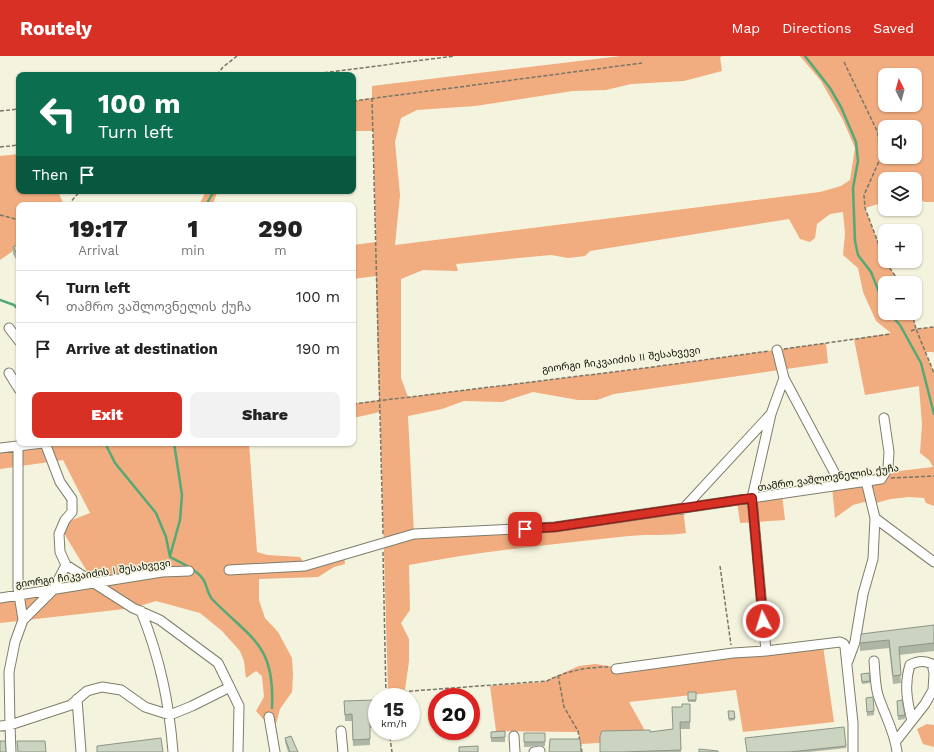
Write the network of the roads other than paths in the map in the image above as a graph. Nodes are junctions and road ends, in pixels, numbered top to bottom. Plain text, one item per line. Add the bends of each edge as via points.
1 (9, 328) dead end
2 (16, 337) edge
3 (777, 350) road end
4 (9, 373) dead end
5 (784, 378) junction
6 (16, 384) edge
7 (771, 414) junction
8 (884, 418) dead end
9 (18, 446) joint
10 (45, 446) edge
11 (0, 448) edge
12 (866, 481) junction
13 (841, 485) junction
14 (752, 498) junction
15 (683, 509) junction
16 (875, 518) junction
17 (934, 562) edge
18 (66, 566) junction
19 (229, 570) dead end
20 (189, 571) dead end
21 (94, 584) junction
22 (53, 590) junction
23 (19, 595) junction
24 (0, 598) edge
25 (141, 611) junction
26 (23, 620) junction
27 (766, 651) junction
28 (874, 661) dead end
29 (847, 664) junction
30 (616, 670) road end
31 (934, 674) edge
32 (230, 687) junction
33 (77, 700) junction
34 (170, 715) junction
35 (269, 717) dead end
36 (912, 721) junction
37 (10, 725) junction
38 (0, 726) edge
39 (341, 731) dead end
40 (514, 736) dead end
41 (896, 741) junction
42 (12, 752) edge
43 (81, 752) edge
44 (173, 752) edge
45 (238, 752) edge
46 (275, 752) edge
47 (343, 752) edge
48 (515, 752) edge
49 (853, 752) edge
50 (898, 752) edge

1 - 2 street
3 - 5 street
4 - 6 street
5 - 7 street
5 - 13 street
7 - 14 street
7 - 15 street
8 - 12 street, თამრო ვაშლოვნელის ქუჩა via 889,452 888,468 882,479
9 - 11 street
9 - 23 street
10 - 18 street via 60,482 72,499 72,512 59,534 60,552
12 - 13 street, თამრო ვაშლოვნელის ქუჩა
12 - 16 street
13 - 14 street, თამრო ვაშლოვნელის ქუჩა
14 - 15 street, თამრო ვაშლოვნელის ქუჩა
14 - 27 street
15 - 19 street, თამრო ვაშლოვნელის ქუჩა via 555,527 414,534 306,566
16 - 17 street
16 - 29 street via 873,559 863,594 855,642
18 - 21 street
18 - 22 street
20 - 21 street, გიორგი ჩიკვაიძის I შესახვევი via 162,572
21 - 22 street, გიორგი ჩიკვაიძის I შესახვევი
21 - 25 street
22 - 23 street, გიორგი ჩიკვაიძის I შესახვევი
22 - 26 street
23 - 24 street, გიორგი ჩიკვაიძის I შესახვევი
23 - 26 street
25 - 32 street via 160,620 218,663
25 - 34 street via 154,644
26 - 37 street via 15,642 9,672
27 - 29 street via 840,642 844,644
27 - 30 street via 733,653
28 - 41 street via 877,693
29 - 49 street
31 - 36 street via 933,690 926,704
31 - 36 street via 932,664 927,662 910,665 906,692
32 - 34 street
32 - 45 street via 239,706
33 - 34 street via 87,691 102,687 121,690 145,707
33 - 37 street
33 - 43 street
34 - 44 street
35 - 46 street
36 - 41 street
37 - 38 street
37 - 42 street
39 - 47 street
40 - 48 street
41 - 50 street

